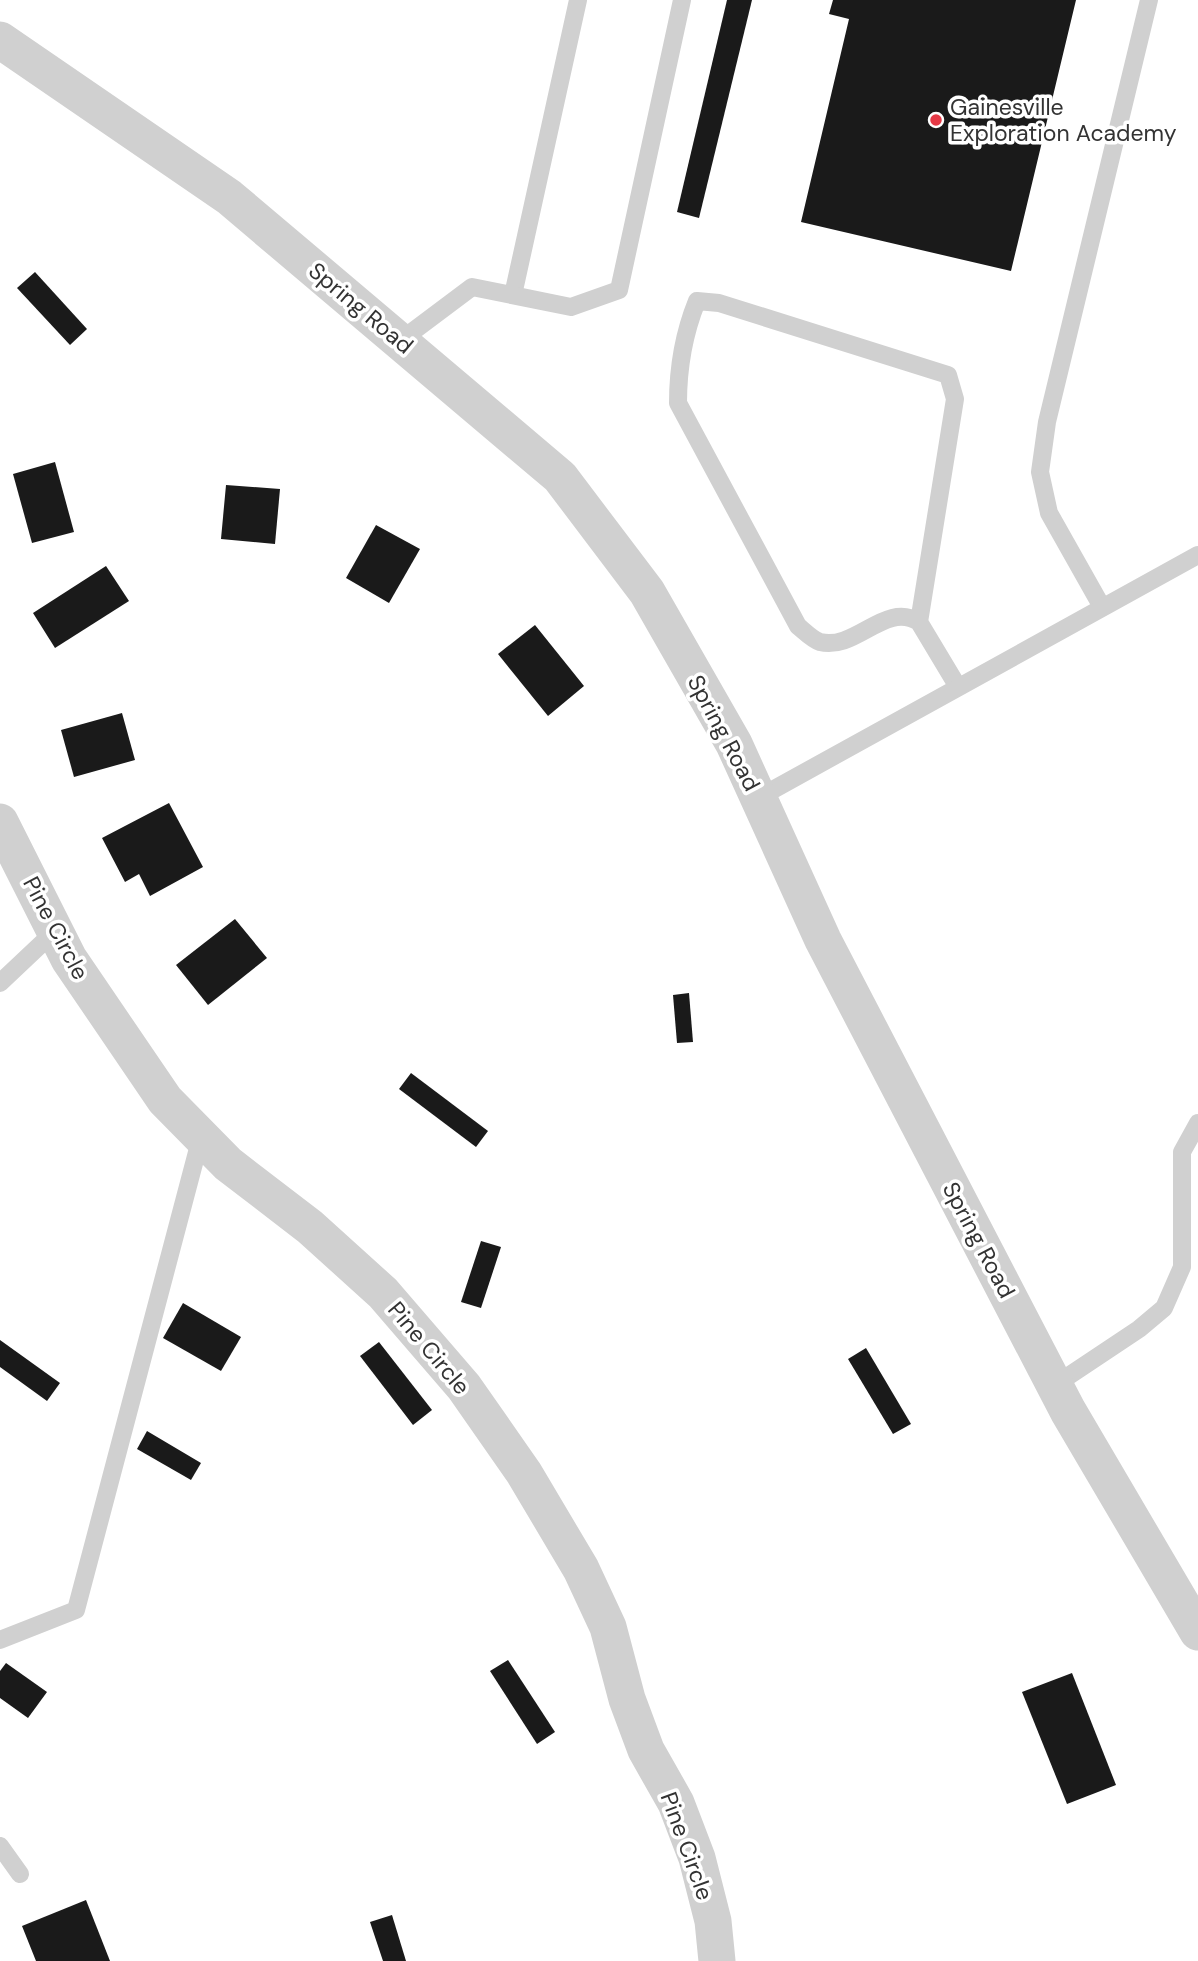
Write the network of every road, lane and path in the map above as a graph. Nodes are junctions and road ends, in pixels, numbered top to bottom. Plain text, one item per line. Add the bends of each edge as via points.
1 (578, 0) edge
2 (682, 0) edge
3 (1149, 0) edge
4 (0, 40) edge
5 (513, 295) junction
6 (400, 341) junction
7 (1198, 555) edge
8 (1102, 607) junction
9 (919, 622) junction
10 (958, 687) junction
11 (758, 797) junction
12 (0, 822) edge
13 (55, 931) junction
14 (0, 983) edge
15 (1198, 1123) edge
16 (201, 1137) junction
17 (1055, 1385) junction
18 (1198, 1632) edge
19 (0, 1640) edge
20 (0, 1846) edge
21 (20, 1874) dead end
22 (717, 1961) edge

1 - 5 lane
2 - 5 lane via 619,290 571,307
3 - 8 lane via 1047,422 1040,472 1049,513
4 - 6 street, Spring Road via 229,197
5 - 6 lane via 472,287
6 - 11 street, Spring Road via 560,477 647,592 734,744
7 - 8 lane
8 - 10 lane
9 - 9 lane via 908,615 896,616 837,642 819,642 798,626 678,403 678,380 697,301 719,303 948,375 955,399
9 - 10 lane
10 - 11 lane
11 - 17 street, Spring Road via 823,940
12 - 13 street, Pine Circle
13 - 14 lane
13 - 16 street, Pine Circle via 152,1082
15 - 17 lane via 1182,1152 1182,1266 1164,1308
16 - 19 lane via 76,1610
16 - 22 street, Pine Circle via 383,1293 464,1387 524,1473 581,1569 608,1627 646,1750 676,1803 697,1858 713,1922
17 - 18 street, Spring Road
20 - 21 lane

